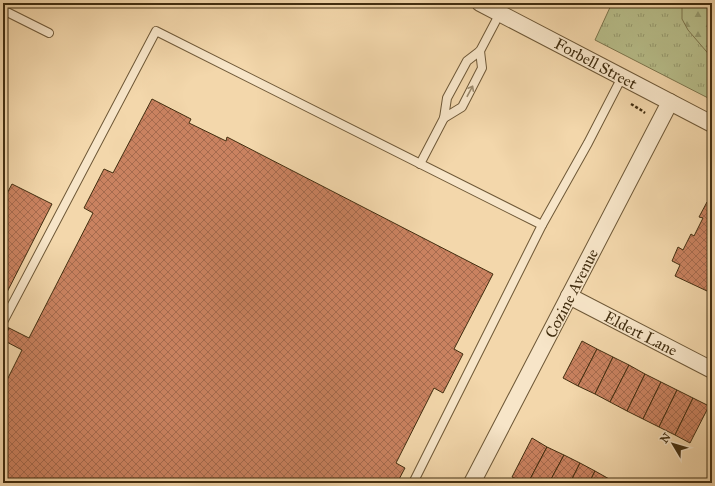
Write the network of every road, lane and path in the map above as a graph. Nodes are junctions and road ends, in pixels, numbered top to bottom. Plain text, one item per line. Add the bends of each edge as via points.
1 (480, 3) edge
2 (3, 10) edge
3 (500, 13) junction
4 (50, 33) dead end
5 (480, 51) junction
6 (622, 76) junction
7 (670, 102) junction
8 (631, 104) dead end
9 (647, 115) dead end
10 (444, 118) junction
11 (712, 124) edge
12 (420, 164) junction
13 (542, 225) junction
14 (569, 296) junction
15 (3, 322) edge
16 (712, 370) edge
17 (412, 483) edge
18 (472, 483) edge

1 - 3 street, Forbell Street
2 - 4 lane
3 - 5 lane
3 - 6 street, Forbell Street
5 - 10 lane via 467,61 447,98
10 -> 5 lane via 462,107 482,68
6 - 7 street, Forbell Street
6 - 13 lane
7 - 11 street, Forbell Street
7 - 14 street, Cozine Avenue
8 - 9 path
10 - 12 lane
12 - 13 lane
12 - 15 lane via 156,31
13 - 17 lane
14 - 16 street, Eldert Lane
14 - 18 street, Cozine Avenue

